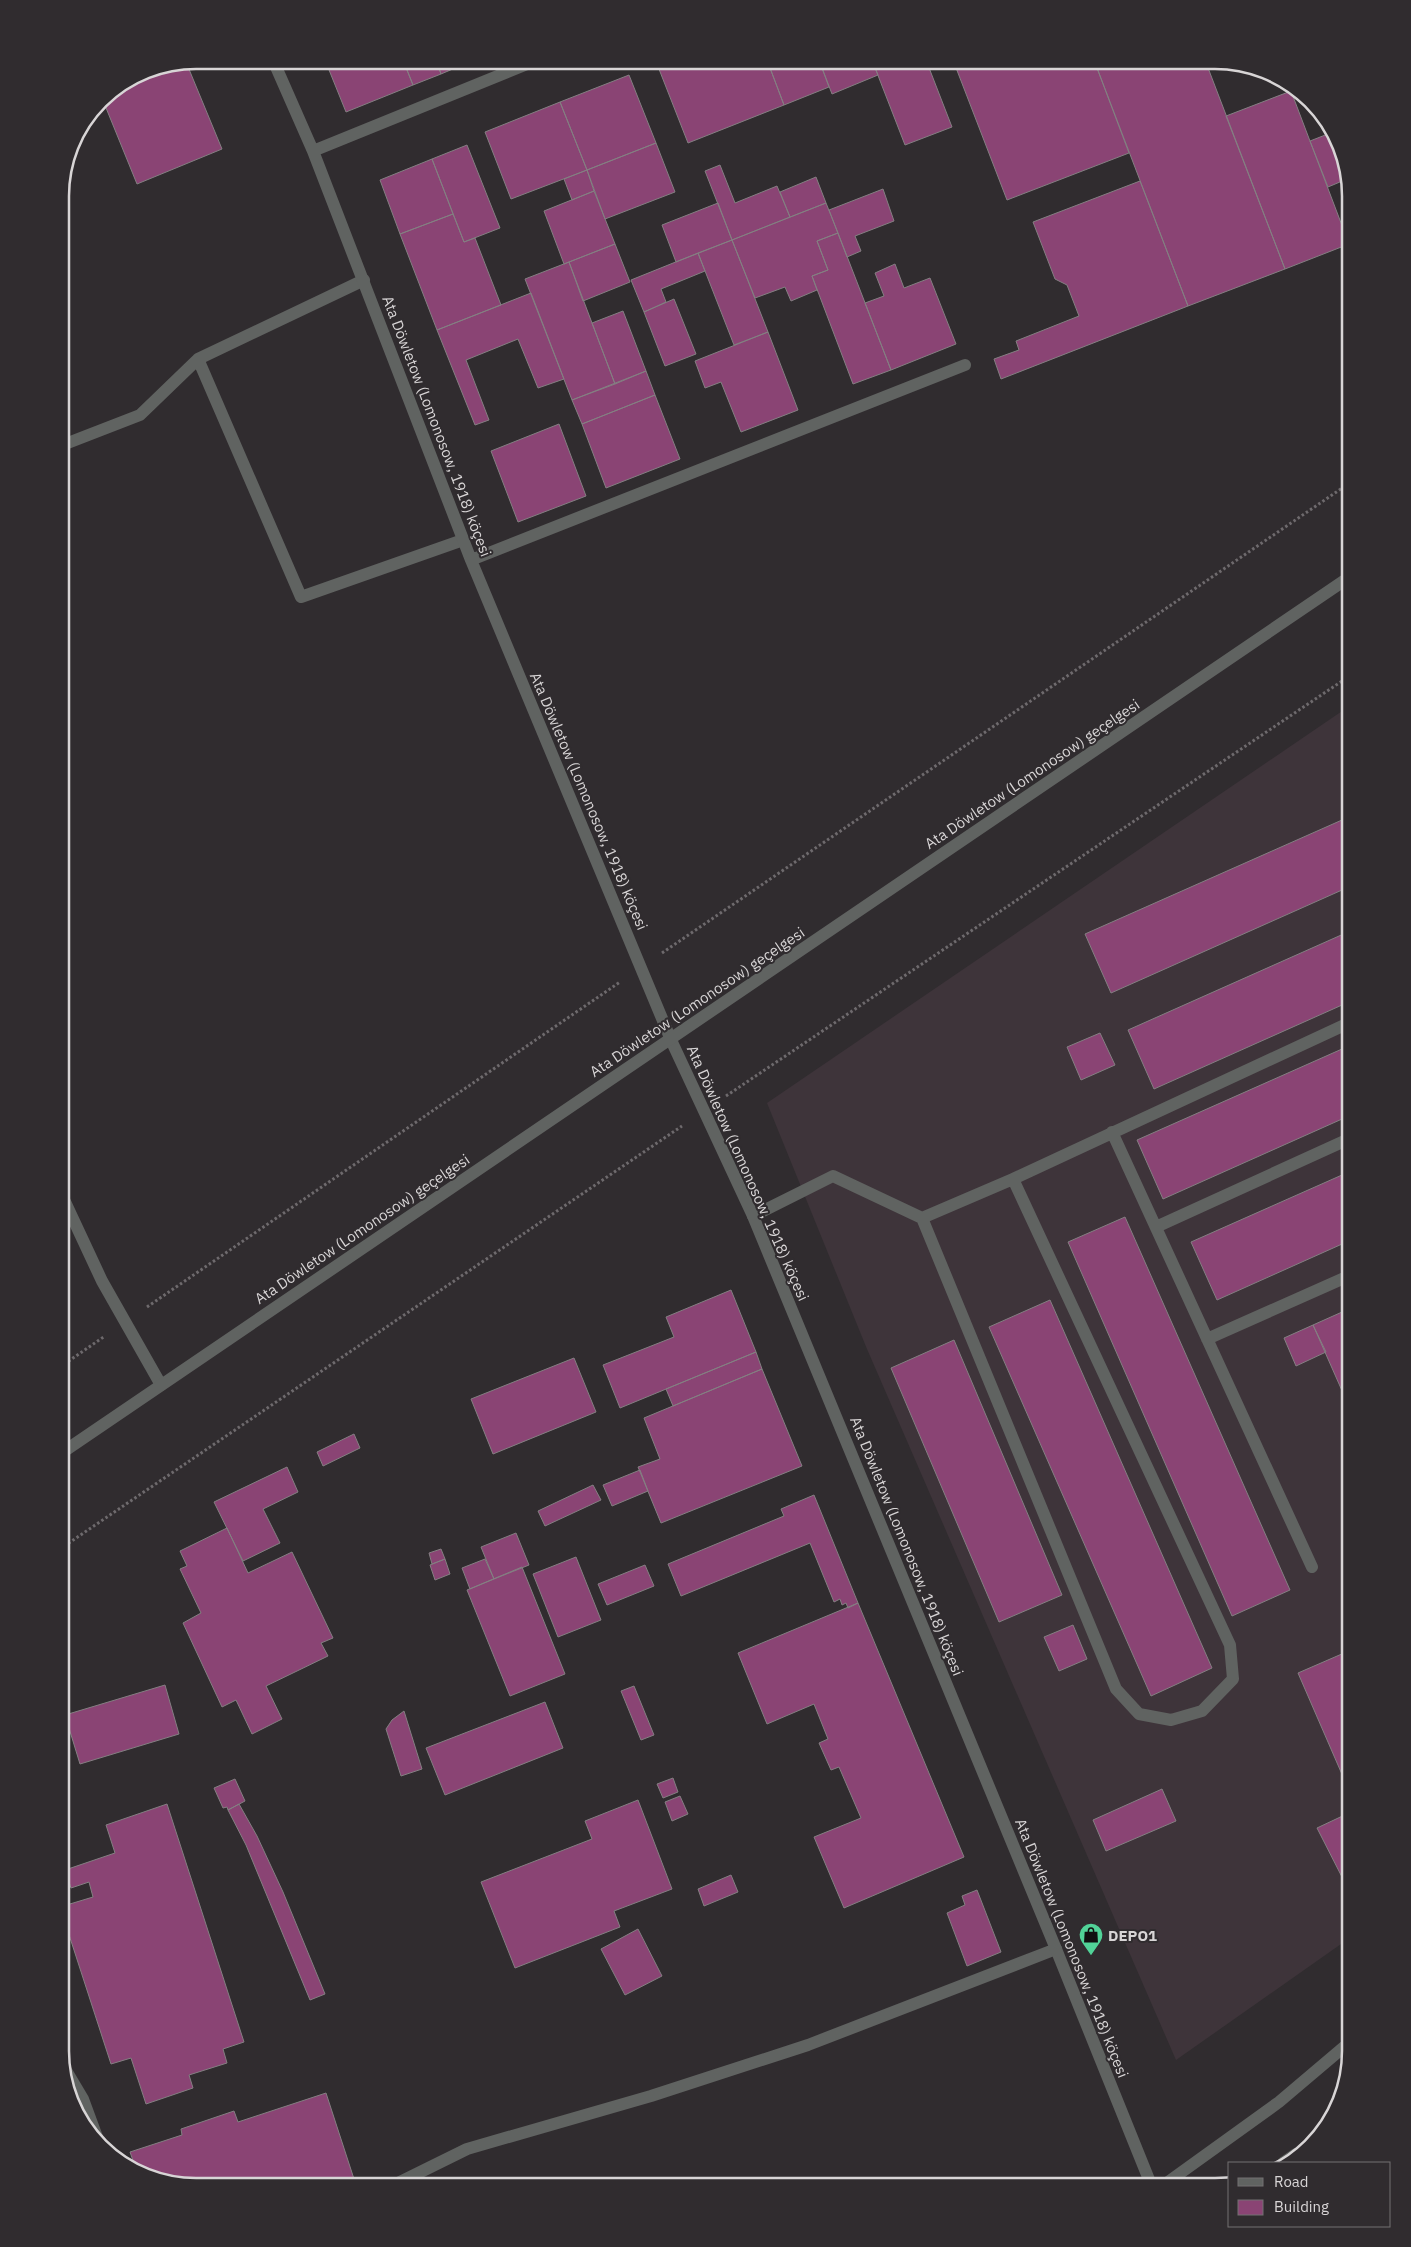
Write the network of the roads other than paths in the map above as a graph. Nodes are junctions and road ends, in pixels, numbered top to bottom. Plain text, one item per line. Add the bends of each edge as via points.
1 (277, 69) edge
2 (515, 69) edge
3 (313, 151) junction
4 (364, 280) junction
5 (198, 359) junction
6 (965, 365) dead end
7 (69, 443) edge
8 (463, 540) junction
9 (471, 560) junction
10 (1342, 582) edge
11 (1342, 1026) edge
12 (671, 1040) junction
13 (1112, 1132) junction
14 (1342, 1142) edge
15 (1013, 1179) junction
16 (69, 1210) edge
17 (752, 1216) junction
18 (922, 1218) junction
19 (1156, 1227) junction
20 (1342, 1278) edge
21 (1207, 1339) junction
22 (161, 1384) junction
23 (69, 1448) edge
24 (1312, 1567) dead end
25 (1056, 1949) junction
26 (1342, 2049) edge
27 (72, 2080) edge
28 (92, 2124) edge
29 (408, 2178) edge
30 (1148, 2178) edge
31 (1173, 2178) edge

1 - 3 street, Ata Döwletow (Lomonosow, 1918) köçesi
2 - 3 street
3 - 4 street, Ata Döwletow (Lomonosow, 1918) köçesi
4 - 5 street
4 - 8 street, Ata Döwletow (Lomonosow, 1918) köçesi
5 - 7 street via 140,415
5 - 8 street via 301,597
6 - 9 street
8 - 9 street, Ata Döwletow (Lomonosow, 1918) köçesi
9 - 12 street, Ata Döwletow (Lomonosow, 1918) köçesi
10 - 12 street, Ata Döwletow (Lomonosow) geçelgesi
11 - 13 street
12 - 17 street, Ata Döwletow (Lomonosow, 1918) köçesi
12 - 22 street, Ata Döwletow (Lomonosow) geçelgesi
13 - 15 street
13 - 19 street
14 - 19 street
15 - 18 street
15 - 18 street via 1230,1645 1233,1679 1202,1711 1170,1720 1139,1714 1116,1689
16 - 22 street via 102,1281
17 - 18 street via 834,1176
17 - 25 street, Ata Döwletow (Lomonosow, 1918) köçesi
19 - 21 street
20 - 21 street
21 - 24 street
22 - 23 street, Ata Döwletow (Lomonosow) geçelgesi
25 - 29 street via 808,2045 651,2096 467,2149
25 - 30 street, Ata Döwletow (Lomonosow, 1918) köçesi
26 - 31 street via 1279,2102
27 - 28 street

